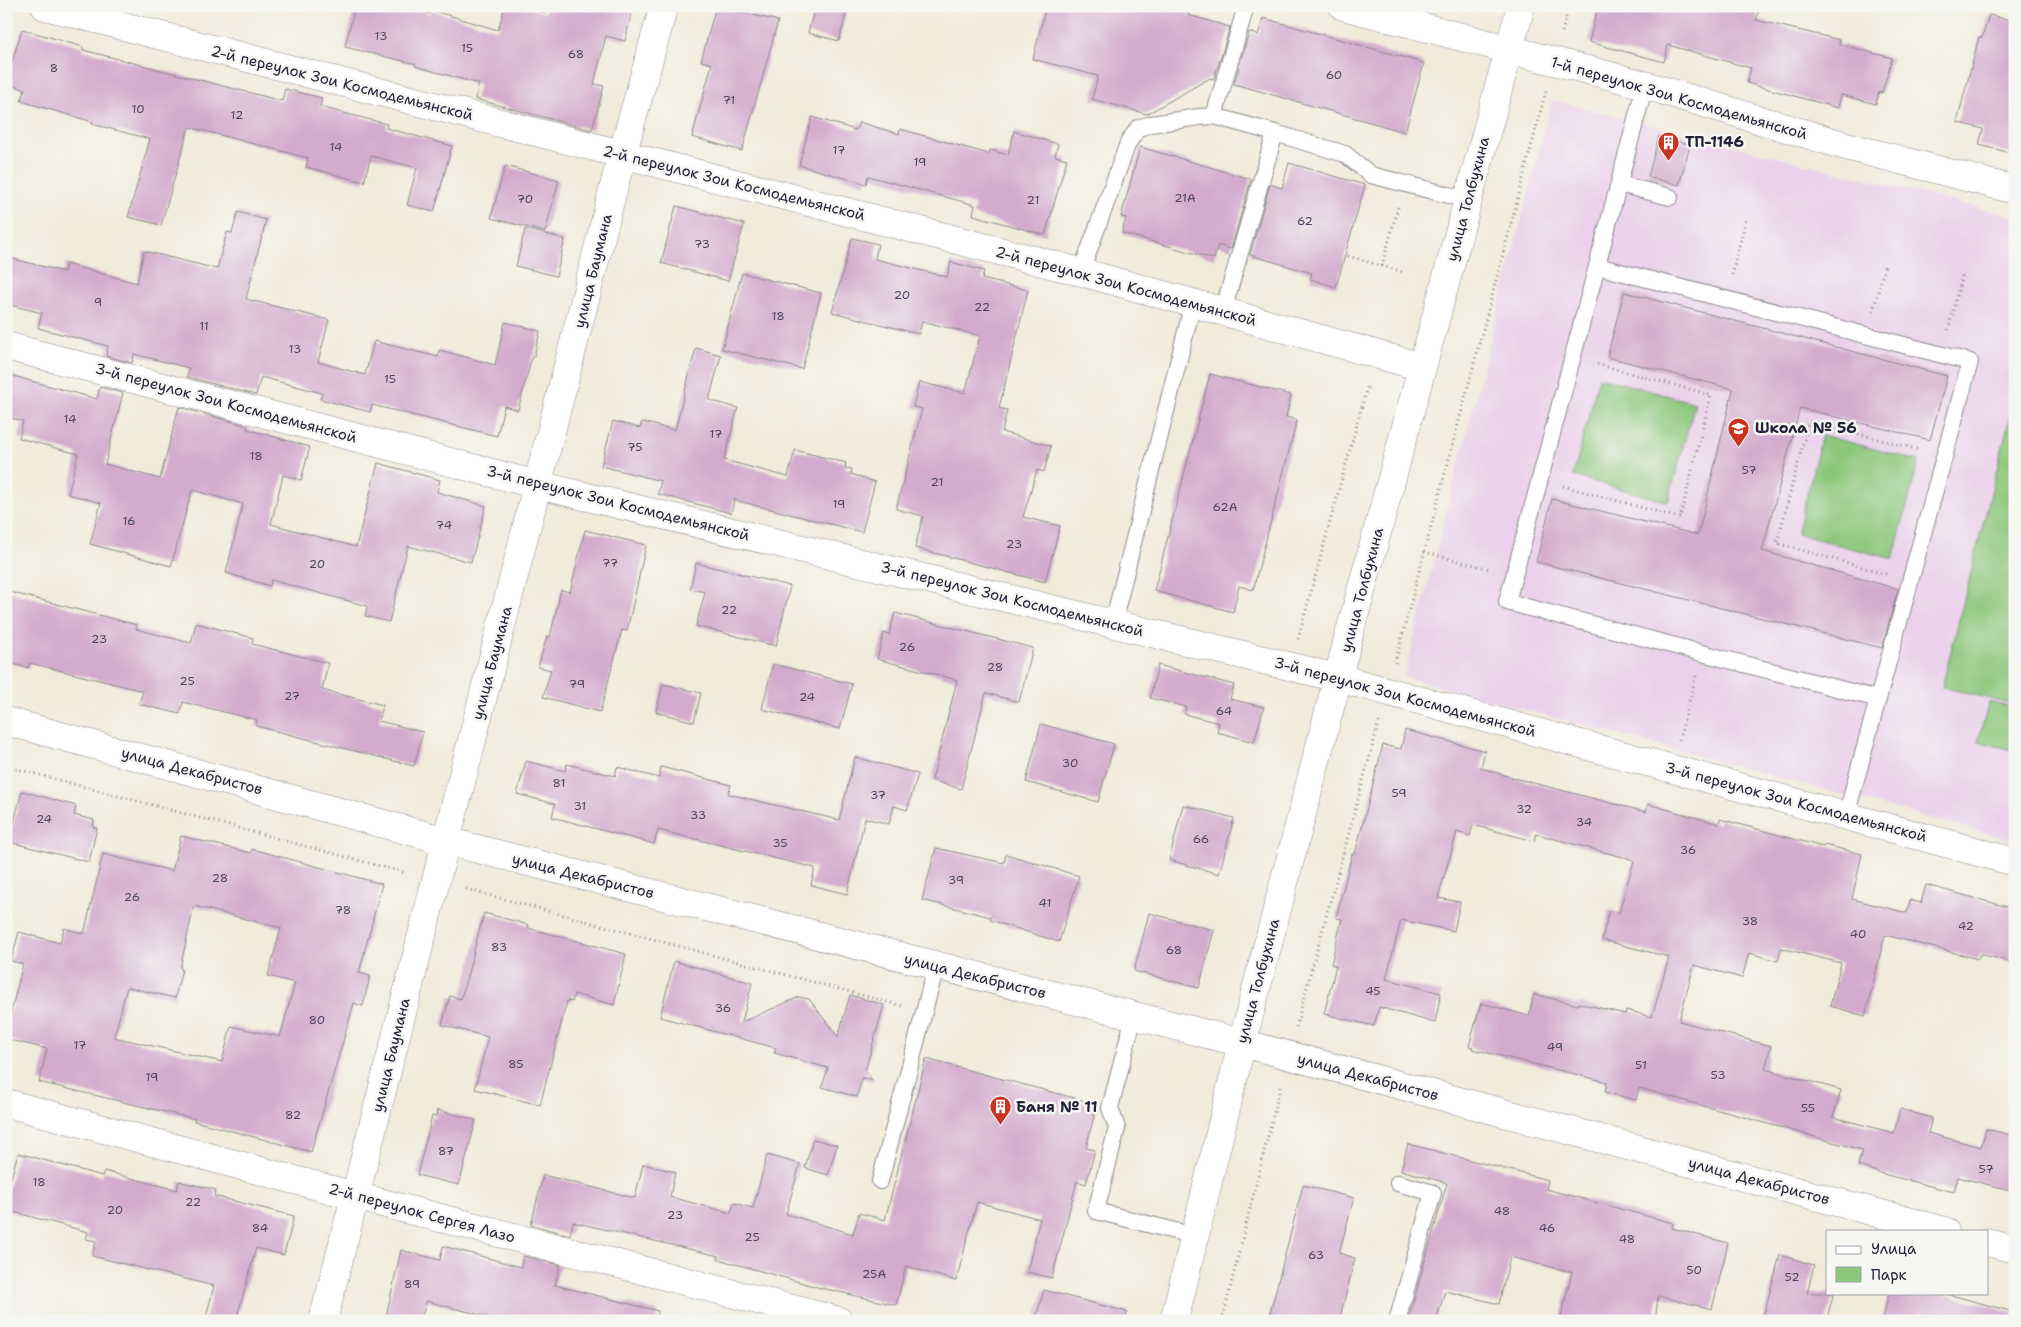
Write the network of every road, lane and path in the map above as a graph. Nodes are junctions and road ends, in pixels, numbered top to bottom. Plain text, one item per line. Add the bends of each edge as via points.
1 (46, 6) edge
2 (664, 6) edge
3 (1246, 6) edge
4 (1343, 6) edge
5 (1521, 6) edge
6 (1509, 50) junction
7 (1645, 85) junction
8 (1214, 116) junction
9 (1275, 133) junction
10 (622, 155) junction
11 (1619, 184) junction
12 (2015, 190) edge
13 (1670, 197) dead end
14 (1468, 200) junction
15 (1399, 204) dead end
16 (1746, 219) dead end
17 (1348, 256) dead end
18 (1885, 265) dead end
19 (1382, 266) junction
20 (1597, 266) junction
21 (1081, 272) junction
22 (1403, 272) dead end
23 (1962, 276) dead end
24 (1725, 299) junction
25 (1193, 303) junction
26 (1223, 311) junction
27 (1866, 335) junction
28 (6, 346) edge
29 (1376, 354) junction
30 (1941, 354) junction
31 (1573, 358) junction
32 (1422, 367) junction
33 (1944, 456) junction
34 (1540, 480) junction
35 (538, 485) junction
36 (1424, 552) dead end
37 (1515, 576) junction
38 (1910, 581) junction
39 (1113, 623) junction
40 (1702, 652) junction
41 (1291, 666) junction
42 (1338, 678) junction
43 (1878, 698) junction
44 (6, 721) edge
45 (1677, 749) dead end
46 (1846, 816) junction
47 (446, 841) junction
48 (2015, 862) edge
49 (936, 966) junction
50 (1134, 1016) junction
51 (1242, 1043) junction
52 (6, 1103) edge
53 (880, 1181) dead end
54 (1398, 1183) dead end
55 (355, 1196) junction
56 (1941, 1230) edge
57 (1195, 1236) junction
58 (1988, 1242) edge
59 (2015, 1250) edge
60 (323, 1321) edge
61 (839, 1321) edge
62 (1174, 1321) edge
63 (1397, 1321) edge

1 - 10 street, 2-й переулок Зои Космодемьянской
2 - 10 street, улица Баумана
3 - 8 lane
4 - 6 street, 1-й переулок Зои Космодемьянской
5 - 6 street, улица Толбухина
6 - 7 street, 1-й переулок Зои Космодемьянской
6 - 14 street, улица Толбухина
7 - 11 lane
7 - 12 street, 1-й переулок Зои Космодемьянской via 1846,146
8 - 9 lane
8 - 21 lane via 1138,128 1128,143
9 - 14 lane via 1345,154 1371,175
9 - 26 lane
10 - 21 street, 2-й переулок Зои Космодемьянской
10 - 35 street, улица Баумана
11 - 13 lane
11 - 20 lane
14 - 32 street, улица Толбухина
15 - 19 path
16 - 24 path
17 - 19 path
18 - 27 path
19 - 22 path
20 - 24 lane
20 - 31 lane
21 - 25 street, 2-й переулок Зои Космодемьянской
23 - 30 path
24 - 27 lane
25 - 26 street, 2-й переулок Зои Космодемьянской
25 - 39 lane
26 - 29 street, 2-й переулок Зои Космодемьянской
27 - 30 lane
28 - 35 street, 3-й переулок Зои Космодемьянской
29 - 32 street, 2-й переулок Зои Космодемьянской
29 - 41 path
30 - 33 lane via 1970,362
31 - 34 lane
31 - 34 path via 1711,395 1680,518
32 - 42 street, улица Толбухина
33 - 38 lane
33 - 38 path via 1809,421 1777,544
34 - 37 lane
35 - 39 street, 3-й переулок Зои Космодемьянской
35 - 47 street, улица Баумана
36 - 37 path
37 - 40 lane via 1508,602
38 - 43 lane
39 - 41 street, 3-й переулок Зои Космодемьянской
40 - 43 lane
40 - 45 path
41 - 42 street, 3-й переулок Зои Космодемьянской
42 - 46 street, 3-й переулок Зои Космодемьянской
42 - 51 street, улица Толбухина
43 - 46 lane
44 - 47 street, улица Декабристов
46 - 48 street, 3-й переулок Зои Космодемьянской
47 - 49 street, улица Декабристов
47 - 55 street, улица Баумана
49 - 50 street, улица Декабристов
49 - 53 lane
50 - 51 street, улица Декабристов
50 - 57 lane via 1110,1108 1117,1128 1096,1211
51 - 56 street, улица Декабристов
51 - 57 street, улица Толбухина
52 - 55 street, 2-й переулок Сергея Лазо
54 - 63 lane via 1433,1193
55 - 60 street, улица Баумана
55 - 61 street, 2-й переулок Сергея Лазо
57 - 62 street, улица Толбухина
58 - 59 street

